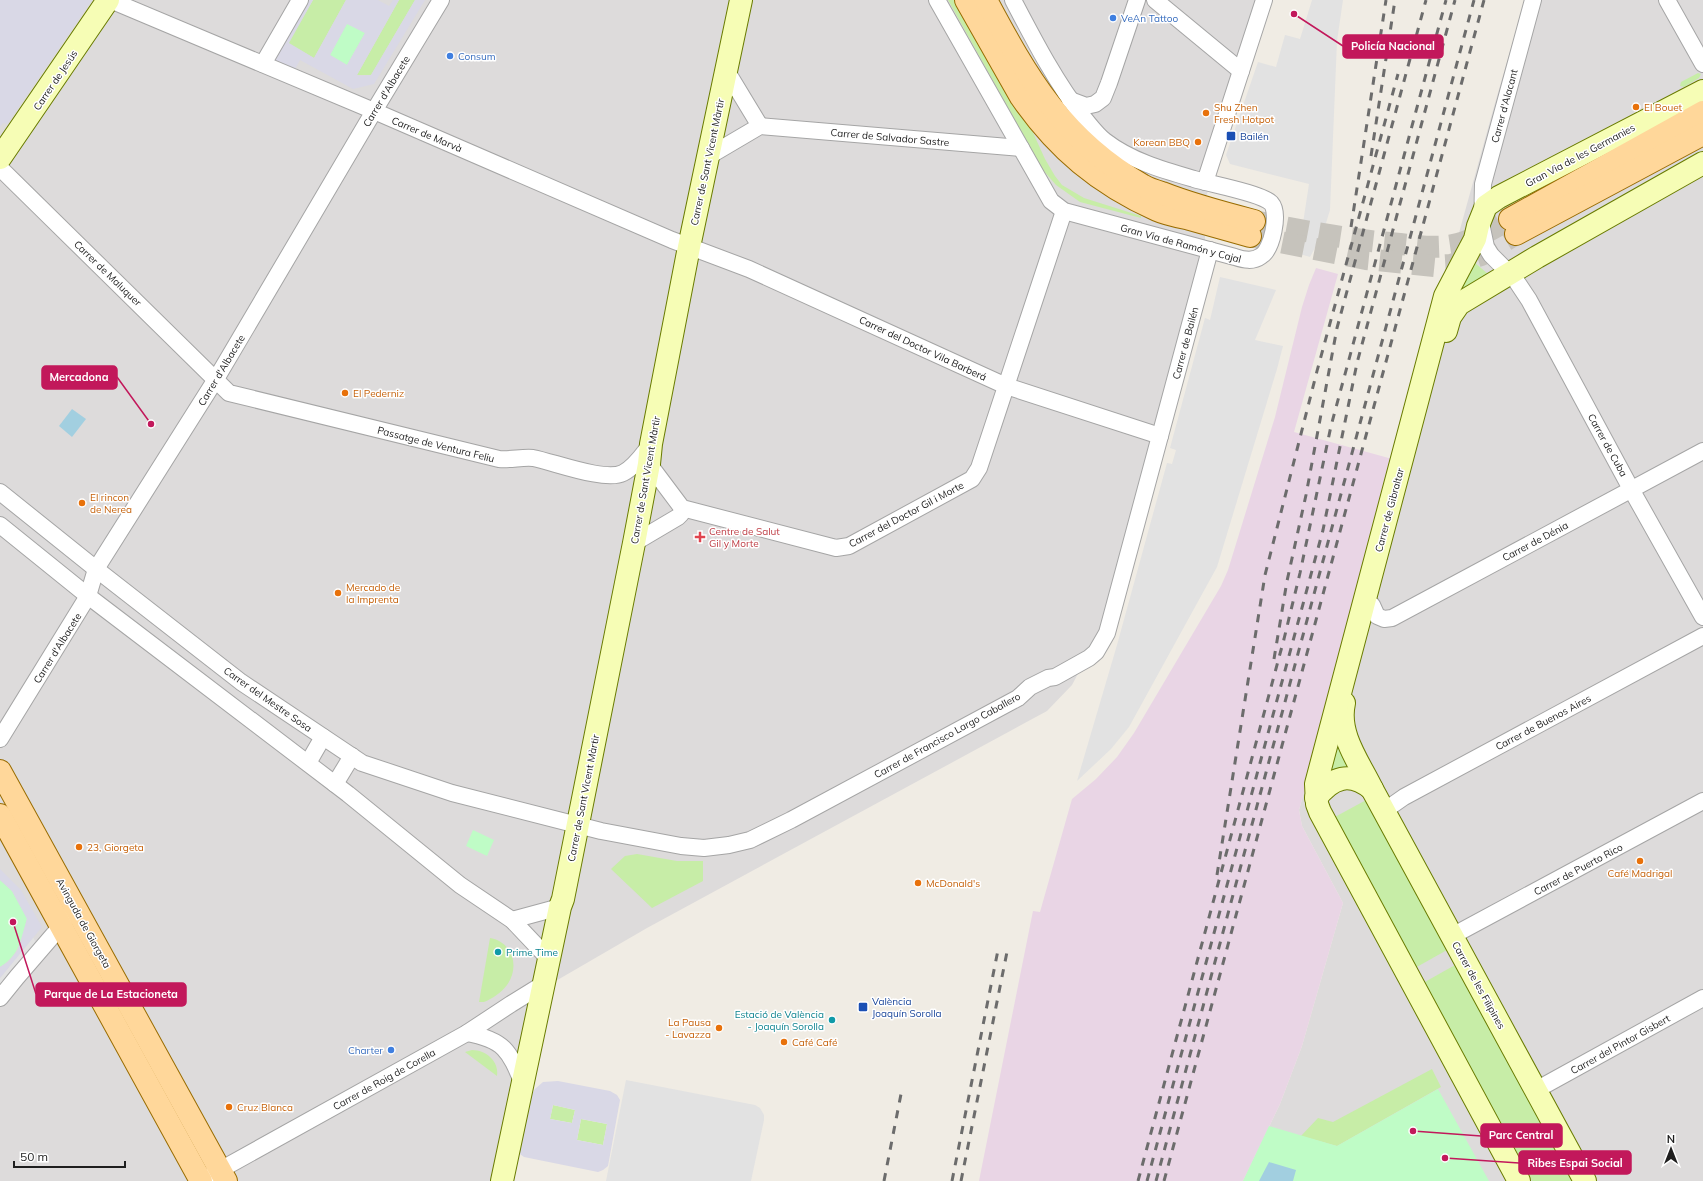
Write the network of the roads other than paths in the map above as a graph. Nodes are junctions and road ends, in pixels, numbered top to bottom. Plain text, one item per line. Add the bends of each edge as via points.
1 (109, 0) edge
2 (300, 0) edge
3 (441, 0) edge
4 (741, 0) edge
5 (937, 0) edge
6 (966, 0) edge
7 (986, 0) edge
8 (1013, 0) edge
9 (1137, 0) edge
10 (1156, 0) edge
11 (1264, 0) edge
12 (1533, 0) edge
13 (1667, 0) edge
14 (139, 7) edge
15 (263, 64) junction
16 (1703, 64) edge
17 (726, 70) junction
18 (1241, 71) junction
19 (1703, 91) edge
20 (1070, 100) junction
21 (374, 111) junction
22 (1703, 112) edge
23 (760, 126) junction
24 (1703, 134) edge
25 (1021, 148) junction
26 (708, 156) junction
27 (0, 158) edge
28 (1703, 163) edge
29 (0, 168) edge
30 (1205, 182) junction
31 (1064, 211) junction
32 (1482, 214) junction
33 (1483, 236) junction
34 (690, 248) junction
35 (1210, 250) junction
36 (1537, 257) junction
37 (1510, 274) junction
38 (216, 379) junction
39 (1006, 386) junction
40 (1160, 436) junction
41 (1703, 451) edge
42 (650, 454) junction
43 (1631, 489) junction
44 (0, 492) edge
45 (682, 508) junction
46 (0, 525) edge
47 (634, 543) junction
48 (96, 569) junction
49 (88, 596) junction
50 (1372, 605) junction
51 (1703, 617) edge
52 (1703, 636) edge
53 (323, 737) junction
54 (0, 739) edge
55 (352, 756) junction
56 (308, 763) junction
57 (0, 771) edge
58 (335, 784) junction
59 (1372, 789) junction
60 (1703, 801) edge
61 (1318, 805) junction
62 (1384, 811) junction
63 (0, 816) edge
64 (578, 826) junction
65 (69, 897) junction
66 (560, 907) junction
67 (512, 920) junction
68 (61, 926) junction
69 (1452, 936) junction
70 (546, 955) junction
71 (545, 983) junction
72 (0, 998) edge
73 (1703, 998) edge
74 (467, 1033) junction
75 (523, 1084) junction
76 (1536, 1090) junction
77 (223, 1175) edge
78 (200, 1181) edge
79 (502, 1181) edge
80 (1519, 1181) edge
81 (1586, 1181) edge

1 - 14 street, Carrer de Marvà
1 - 27 main road, Carrer de Jesús
2 - 15 street
3 - 21 street, Carrer d'Albacete
4 - 17 main road, Carrer de Sant Vicent Màrtir
5 - 25 street, Gran Via de Ramón y Cajal
6 - 7 main road via 1031,111 1067,152 1090,172 1158,211 1252,229 1143,186 1090,148 1061,120 1039,92
8 - 20 street, Gran Via de Ramón y Cajal
9 - 20 street via 1110,84 1103,98 1095,104 1086,106
10 - 18 street
11 - 18 street
12 - 32 street, Carrer d'Alacant via 1483,184
13 - 16 street
14 - 15 street, Carrer de Marvà
15 - 21 street, Carrer de Marvà
17 - 23 street
17 - 26 main road, Carrer de Sant Vicent Màrtir
18 - 30 street
19 - 32 main road, Gran Via de les Germanies via 1495,199 1486,206
20 - 30 street, Gran Via de Ramón y Cajal via 1098,135 1116,149 1148,164
21 - 34 street, Carrer de Marvà
21 - 38 street, Carrer d'Albacete
22 - 24 main road, Gran Via de les Germanies via 1513,226
23 - 25 street, Carrer de Salvador Sastre
23 - 26 street
25 - 31 street, Gran Via de Ramón y Cajal via 1051,201
26 - 34 main road, Carrer de Sant Vicent Màrtir
28 - 36 main road
29 - 38 street, Carrer de Maluquer
30 - 35 street, Gran Via de Ramón y Cajal via 1262,197 1272,204 1275,215 1273,236 1268,250 1261,257 1248,260
31 - 35 street, Gran Via de Ramón y Cajal
31 - 39 street, Carrer del Doctor Gil i Morte
32 - 33 street
32 - 61 main road, Carrer de Gibraltar via 1475,239 1445,296 1321,761 1316,784
33 - 36 street via 1495,250 1509,258
33 - 37 street via 1491,255
34 - 39 street, Carrer del Doctor Vila Barberá via 749,269
34 - 42 main road, Carrer de Sant Vicent Màrtir
35 - 40 street, Carrer de Bailén
36 - 37 main road
37 - 43 street, Carrer de Cuba via 1528,300
37 - 50 main road, Carrer de Gibraltar via 1459,304 1450,317
38 - 42 street, Passatge de Ventura Feliu via 230,393 499,459 532,458 613,475 622,473
38 - 48 street, Carrer d'Albacete
39 - 40 street, Carrer del Doctor Vila Barberá
39 - 45 street, Carrer del Doctor Gil i Morte via 972,479 849,546 836,548
40 - 64 street, Carrer de Francisco Largo Caballero via 1107,633 1096,652 1089,658 1055,677 1030,687 1018,698 750,840 729,845 681,846
41 - 43 street, Carrer de Dénia
42 - 45 street
42 - 47 main road, Carrer de Sant Vicent Màrtir
43 - 50 street, Carrer de Dénia via 1392,618 1384,619 1377,616
43 - 51 street, Carrer de Cuba
44 - 48 street, Carrer del Mestre Sosa
45 - 47 street via 678,517
46 - 49 street
47 - 64 main road, Carrer de Sant Vicent Màrtir
48 - 49 street, Carrer d'Albacete
48 - 53 street, Carrer del Mestre Sosa via 240,682
49 - 54 street, Carrer d'Albacete
49 - 56 street
50 - 59 main road, Carrer de Gibraltar via 1344,703 1342,720 1345,734
52 - 62 street, Carrer de Buenos Aires via 1404,797
53 - 55 street, Carrer del Mestre Sosa
53 - 56 street
55 - 58 street
55 - 64 street, Carrer del Mestre Sosa via 365,764 452,793
56 - 58 street
57 - 65 main road, Avinguda de Giorgeta
58 - 67 street via 460,885
59 - 61 main road via 1360,781 1348,778 1329,784
59 - 62 main road, Carrer de les Filipines
60 - 69 street, Carrer de Puerto Rico
61 - 80 main road
62 - 69 main road, Carrer de les Filipines
63 - 68 main road, Avinguda de Giorgeta
64 - 66 main road, Carrer de Sant Vicent Màrtir via 564,899
65 - 68 street via 69,908
65 - 77 main road, Avinguda de Giorgeta
66 - 67 street
66 - 70 main road, Carrer de Sant Vicent Màrtir
67 - 70 street
68 - 72 street
68 - 78 main road, Avinguda de Giorgeta
69 - 76 main road, Carrer de les Filipines
70 - 71 main road, Carrer de Sant Vicent Màrtir
71 - 74 street, Carrer de Roig de Corella
71 - 75 main road, Carrer de Sant Vicent Màrtir
73 - 76 street, Carrer del Pintor Gisbert
74 - 75 street via 487,1037 498,1043 511,1058
74 - 77 street, Carrer de Roig de Corella
75 - 79 main road, Carrer de Sant Vicent Màrtir
76 - 81 main road, Carrer de les Filipines
77 - 78 street, Carrer de Roig de Corella

